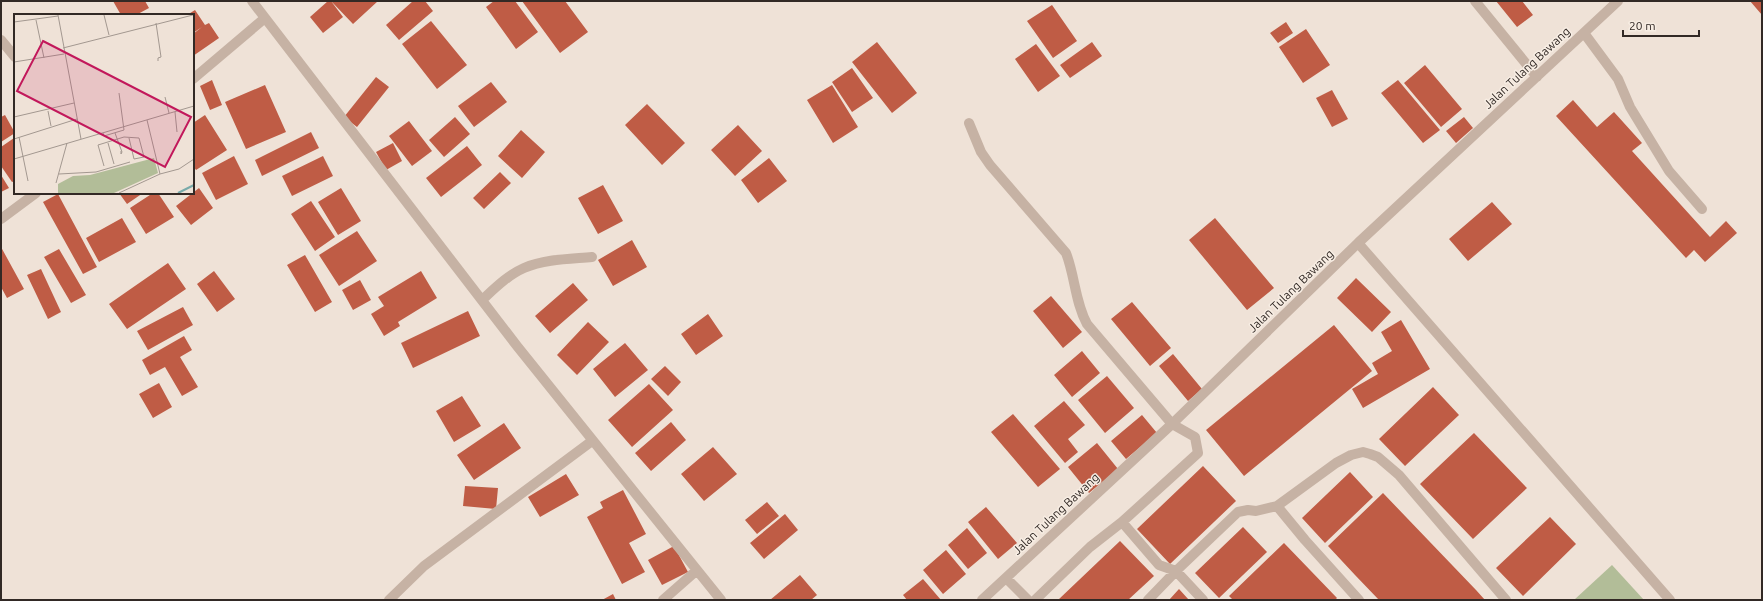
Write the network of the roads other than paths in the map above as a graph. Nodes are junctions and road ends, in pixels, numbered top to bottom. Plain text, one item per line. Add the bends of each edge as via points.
1 (252, 1) edge
2 (1475, 1) edge
3 (1618, 1) edge
4 (266, 18) junction
5 (1584, 33) junction
6 (1, 40) edge
7 (14, 56) edge
8 (1537, 77) junction
9 (194, 78) edge
10 (970, 123) dead end
11 (35, 194) edge
12 (1702, 209) dead end
13 (1, 219) edge
14 (1358, 243) junction
15 (592, 257) dead end
16 (482, 300) junction
17 (1172, 424) junction
18 (592, 441) junction
19 (1277, 506) junction
20 (1122, 522) junction
21 (696, 571) junction
22 (1176, 571) junction
23 (1006, 578) junction
24 (1358, 599) edge
25 (389, 600) edge
26 (663, 600) edge
27 (721, 600) edge
28 (982, 600) edge
29 (1028, 600) edge
30 (1035, 600) edge
31 (1148, 600) edge
32 (1203, 600) edge
33 (1506, 600) edge
34 (1670, 600) edge

1 - 4 street
2 - 8 street
3 - 5 street, Jalan Tulang Bawang
4 - 9 street
4 - 16 street
5 - 8 street, Jalan Tulang Bawang
5 - 12 street via 1618,79 1630,108 1669,171
6 - 7 street
8 - 14 street, Jalan Tulang Bawang
10 - 17 street via 981,152 990,165 1066,253 1080,311 1087,324
11 - 13 street
14 - 17 street, Jalan Tulang Bawang
14 - 34 street
15 - 16 street via 544,262 525,268 504,280
16 - 18 street
17 - 20 street via 1195,437 1198,453
17 - 23 street, Jalan Tulang Bawang
18 - 21 street
18 - 25 street via 424,566
19 - 22 street via 1238,512
19 - 24 street
19 - 33 street via 1351,455 1363,452 1378,457 1399,475
20 - 22 street via 1159,565
20 - 30 street via 1090,547
21 - 26 street
21 - 27 street
22 - 31 street
22 - 32 street
23 - 28 street, Jalan Tulang Bawang
23 - 29 street

